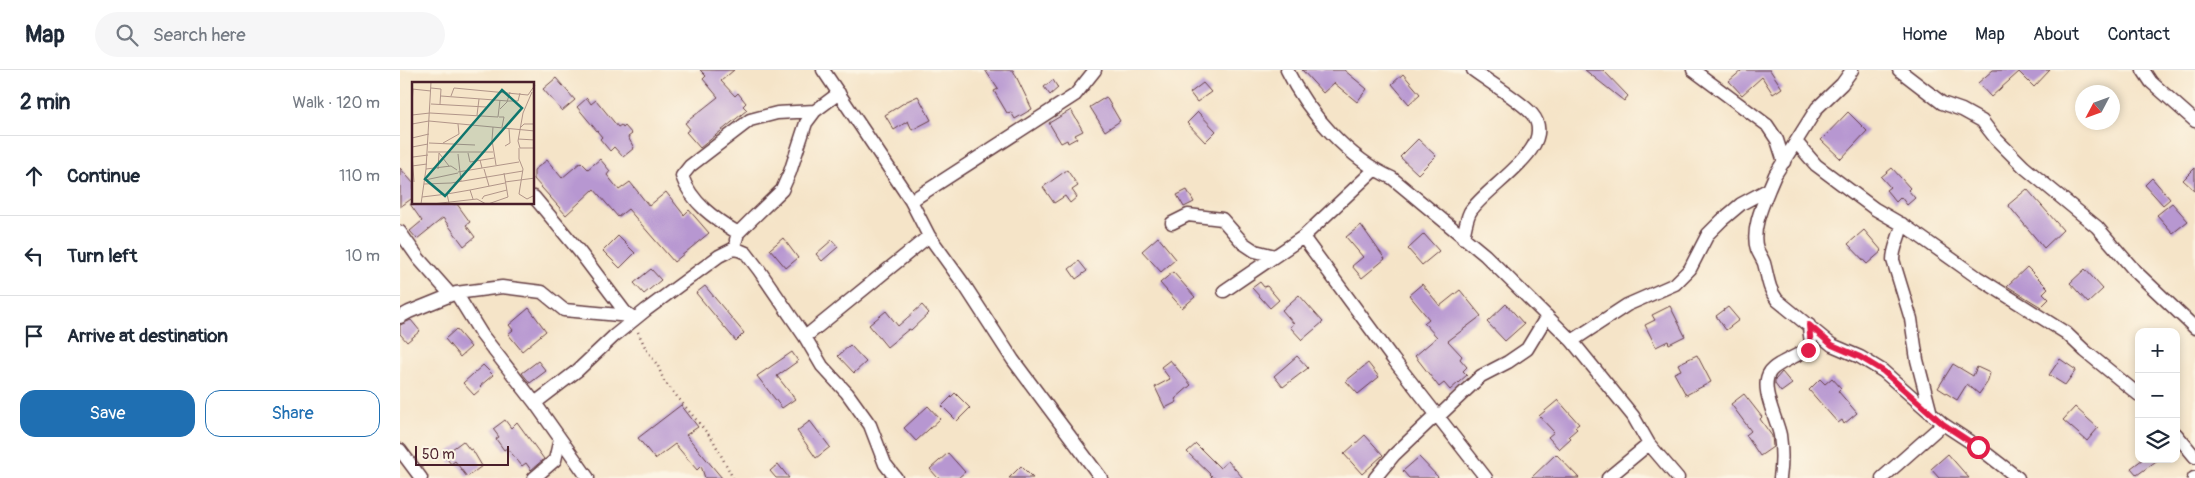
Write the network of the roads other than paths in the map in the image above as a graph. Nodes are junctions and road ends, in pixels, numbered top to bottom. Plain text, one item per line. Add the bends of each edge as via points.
1 (823, 70) edge
2 (1287, 70) edge
3 (1473, 70) edge
4 (1693, 70) edge
5 (1852, 70) edge
6 (1899, 70) edge
7 (2143, 70) edge
8 (1091, 72) edge
9 (839, 93) junction
10 (815, 111) junction
11 (2195, 121) edge
12 (1796, 143) junction
13 (1784, 162) junction
14 (1374, 170) junction
15 (1769, 189) junction
16 (535, 198) edge
17 (911, 201) junction
18 (1172, 223) dead end
19 (1902, 224) junction
20 (400, 232) edge
21 (738, 234) junction
22 (929, 236) junction
23 (1303, 237) junction
24 (1463, 238) junction
25 (733, 249) junction
26 (1275, 256) junction
27 (1224, 291) dead end
28 (453, 294) junction
29 (1547, 316) junction
30 (400, 317) edge
31 (632, 319) junction
32 (1809, 325) junction
33 (2195, 328) edge
34 (806, 337) junction
35 (1572, 341) junction
36 (2135, 392) edge
37 (535, 403) junction
38 (1931, 414) junction
39 (1438, 415) junction
40 (1943, 424) junction
41 (560, 438) junction
42 (2180, 439) edge
43 (1649, 444) junction
44 (400, 450) edge
45 (2195, 457) edge
46 (1099, 477) edge
47 (421, 478) edge
48 (534, 478) edge
49 (588, 478) edge
50 (896, 478) edge
51 (1375, 478) edge
52 (1486, 478) edge
53 (1608, 478) edge
54 (1678, 478) edge
55 (1780, 478) edge
56 (1882, 478) edge
57 (2018, 478) edge

1 - 9 street
2 - 14 street via 1298,93 1342,145
3 - 24 street via 1531,113 1538,122 1539,136 1532,150 1470,211
4 - 13 street via 1767,126 1777,140
5 - 12 street via 1817,108
6 - 33 street via 1942,103 1982,121 2024,167 2097,227 2134,270
7 - 11 street via 2151,82
8 - 17 street via 1075,95
9 - 10 street
9 - 17 street
10 - 21 street via 806,123 782,190
10 - 21 street via 777,113 750,120 690,166 682,176 687,190 712,217
12 - 13 street
12 - 19 street via 1816,165 1875,209
13 - 15 street
14 - 23 street
14 - 24 street via 1392,178
15 - 32 street via 1760,212 1755,241 1757,250 1776,300
15 - 35 street via 1741,204 1708,234 1690,269 1675,284 1627,305
16 - 31 street
17 - 22 street
18 - 26 street via 1188,216 1222,219 1243,243 1255,251
19 - 36 street via 1977,277 2066,332
19 - 38 street via 1893,260
20 - 28 street via 419,259
21 - 25 street
22 - 34 street
22 - 46 street via 1013,360
23 - 26 street
23 - 39 street
24 - 29 street via 1485,255
25 - 31 street
25 - 34 street via 746,253
26 - 27 street
28 - 30 street
28 - 31 street via 502,287 529,289 542,292 564,310
28 - 37 street
29 - 35 street
29 - 39 street via 1527,349 1481,376
31 - 37 street via 578,370
32 - 38 street via 1832,345 1883,371
32 - 55 street via 1811,346 1780,362 1769,372 1766,384 1782,448
34 - 50 street via 822,366 870,425 885,464
35 - 43 street via 1629,410
37 - 41 street
38 - 40 street
39 - 51 street via 1394,454
39 - 52 street
40 - 56 street
40 - 57 street
41 - 48 street via 555,460
41 - 49 street
42 - 45 street
43 - 53 street
43 - 54 street
44 - 47 street

